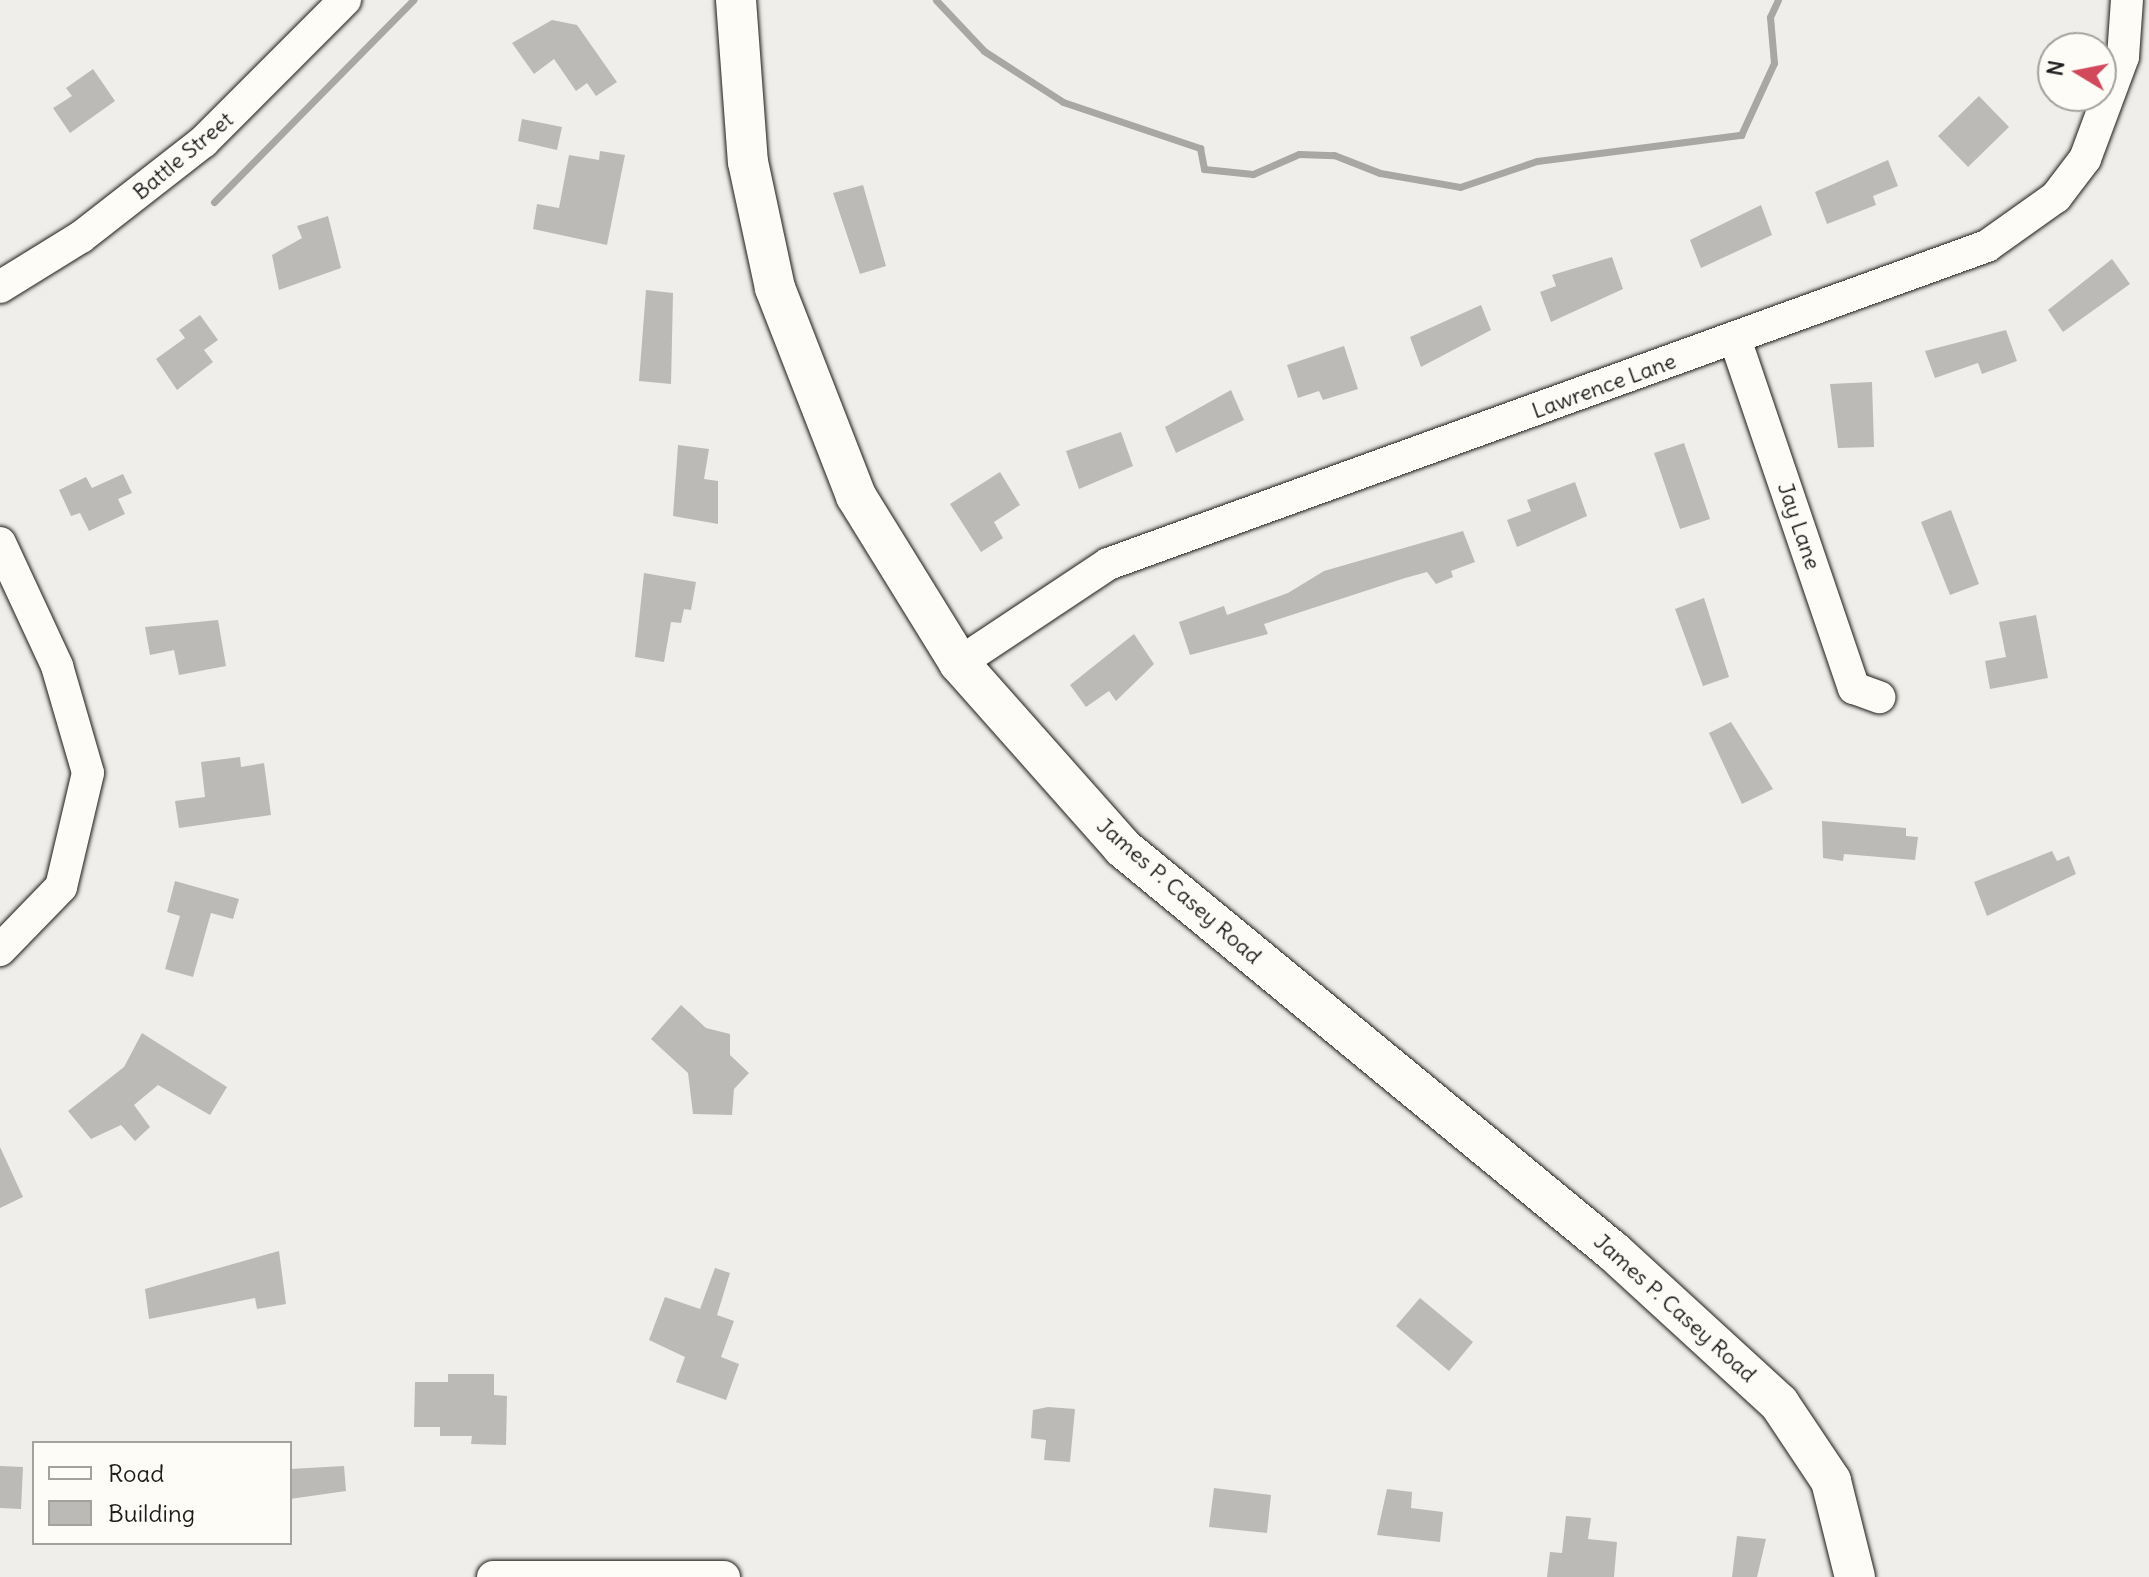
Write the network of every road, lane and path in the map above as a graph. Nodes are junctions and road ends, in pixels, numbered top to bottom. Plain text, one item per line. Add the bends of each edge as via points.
1 (345, 0) edge
2 (736, 0) edge
3 (2127, 0) edge
4 (0, 287) edge
5 (1735, 339) junction
6 (0, 543) edge
7 (959, 663) junction
8 (1879, 697) dead end
9 (0, 950) edge
10 (493, 1577) edge
11 (724, 1577) edge
12 (1855, 1577) edge

1 - 4 street, Battle Street via 203,142 81,237
2 - 7 main road, James P. Casey Road via 748,162 775,288 856,496
3 - 5 street, Lawrence Lane via 2123,57 2108,110 2085,159 2028,221 1987,246
5 - 7 street, Lawrence Lane via 1108,564
5 - 8 street, Jay Lane via 1854,688
6 - 9 street via 57,666 88,773 61,887
7 - 12 main road, James P. Casey Road via 1123,848 1614,1252 1779,1403 1831,1481
10 - 11 street

